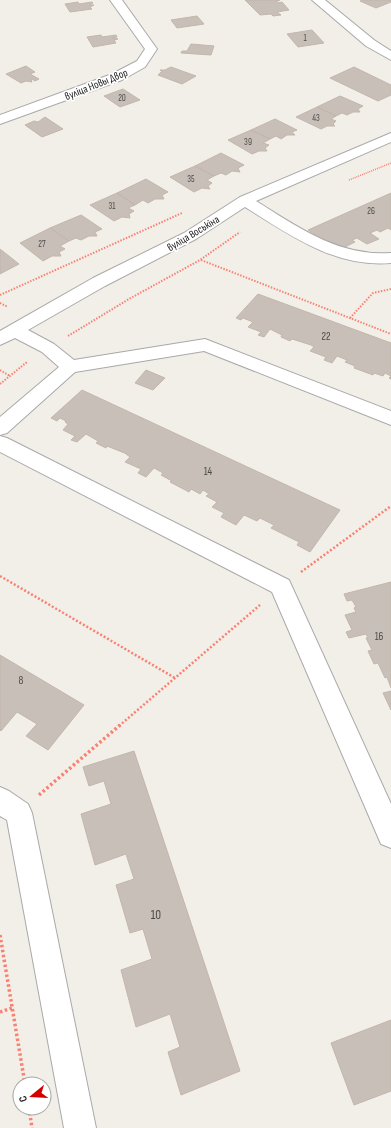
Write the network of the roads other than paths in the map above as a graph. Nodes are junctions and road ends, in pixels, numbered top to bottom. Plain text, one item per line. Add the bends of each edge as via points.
1 (116, 0) edge
2 (318, 0) edge
3 (391, 56) edge
4 (0, 120) edge
5 (391, 137) edge
6 (244, 200) junction
7 (391, 258) edge
8 (7, 335) edge
9 (70, 367) junction
10 (391, 418) edge
11 (0, 428) edge
12 (0, 443) edge
13 (9, 806) edge
14 (391, 835) edge
15 (80, 1128) edge

1 - 4 street, вуліца Новы Двор via 151,49 141,64 117,77
2 - 3 street via 370,43
5 - 6 street, вуліца Воськіна
6 - 7 street via 325,248 350,255
6 - 8 street, вуліца Воськіна via 190,236 99,282
8 - 9 street via 48,348
9 - 10 street via 205,345
9 - 11 street
12 - 14 street via 280,586
13 - 15 street

